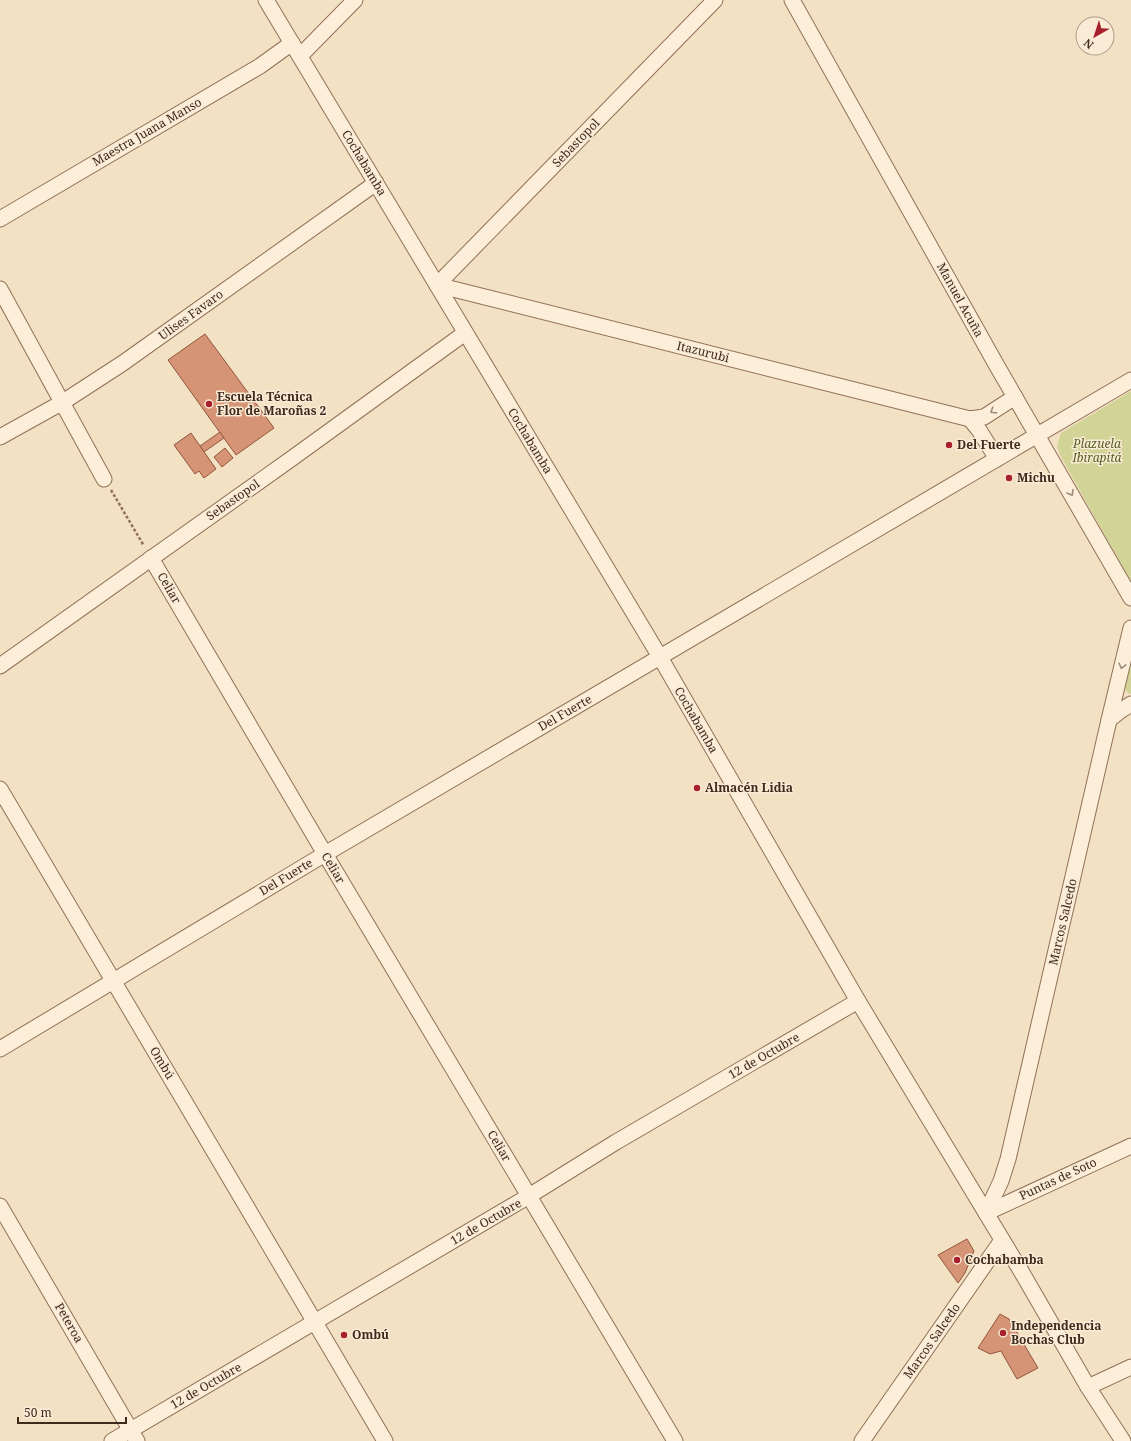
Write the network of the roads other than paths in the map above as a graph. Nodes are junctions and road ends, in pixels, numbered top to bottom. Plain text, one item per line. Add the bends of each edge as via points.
1 (266, 0) edge
2 (355, 0) edge
3 (715, 0) edge
4 (792, 0) edge
5 (292, 43) junction
6 (300, 56) junction
7 (376, 183) junction
8 (0, 219) edge
9 (437, 285) junction
10 (0, 289) edge
11 (465, 333) junction
12 (1131, 380) edge
13 (1015, 397) junction
14 (63, 402) junction
15 (970, 419) junction
16 (1037, 434) junction
17 (0, 437) edge
18 (997, 459) junction
19 (104, 479) road end
20 (151, 558) junction
21 (1131, 598) edge
22 (1131, 628) edge
23 (660, 657) junction
24 (0, 666) edge
25 (1131, 704) edge
26 (1109, 720) junction
27 (0, 789) edge
28 (325, 854) junction
29 (113, 981) junction
30 (858, 1001) junction
31 (0, 1049) edge
32 (1131, 1146) edge
33 (529, 1196) junction
34 (0, 1206) edge
35 (986, 1213) junction
36 (1002, 1240) junction
37 (315, 1322) junction
38 (1131, 1366) edge
39 (1088, 1387) junction
40 (134, 1436) edge
41 (112, 1441) edge
42 (385, 1441) edge
43 (675, 1441) edge
44 (862, 1441) edge
45 (1123, 1441) edge

1 - 5 street, Cochabamba
2 - 6 street
3 - 9 street, Sebastopol
4 - 13 street, Manuel Acuña
5 - 6 street, Cochabamba
5 - 8 street, Maestra Juana Manso via 260,66
6 - 7 street, Cochabamba
7 - 9 street, Cochabamba
7 - 14 street, Ulises Favaro via 123,363
9 - 11 street, Cochabamba
9 - 15 street, Itazurubi
10 - 14 street
11 - 20 street, Sebastopol
11 - 23 street, Cochabamba
12 - 16 street, Del Fuerte
13 -> 15 street via 984,416
13 - 16 street, Manuel Acuña
14 - 17 street, Ulises Favaro
14 - 19 street
15 - 18 street
16 - 18 street, Del Fuerte
16 -> 21 street, Manuel Acuña
18 - 23 street, Del Fuerte
20 - 24 street, Sebastopol
20 - 28 street, Celiar
22 -> 26 street, Marcos Salcedo
23 - 28 street, Del Fuerte
23 - 30 street, Cochabamba
25 - 26 street
26 - 35 street, Marcos Salcedo via 1008,1159
27 - 29 street, Ombú
28 - 29 street, Del Fuerte
28 - 33 street, Celiar
29 - 31 street, Del Fuerte
29 - 37 street, Ombú
30 - 33 street, 12 de Octubre
30 - 35 street, Cochabamba
32 - 35 street, Puntas de Soto
33 - 37 street, 12 de Octubre
33 - 43 street, Celiar
34 - 40 street, Peteroa
35 - 36 street, Cochabamba
36 - 39 street, Cochabamba
36 - 44 street, Marcos Salcedo
37 - 40 street, 12 de Octubre
37 - 42 street, Ombú
38 - 39 street
39 - 45 street, Cochabamba
40 - 41 street, 12 de Octubre

